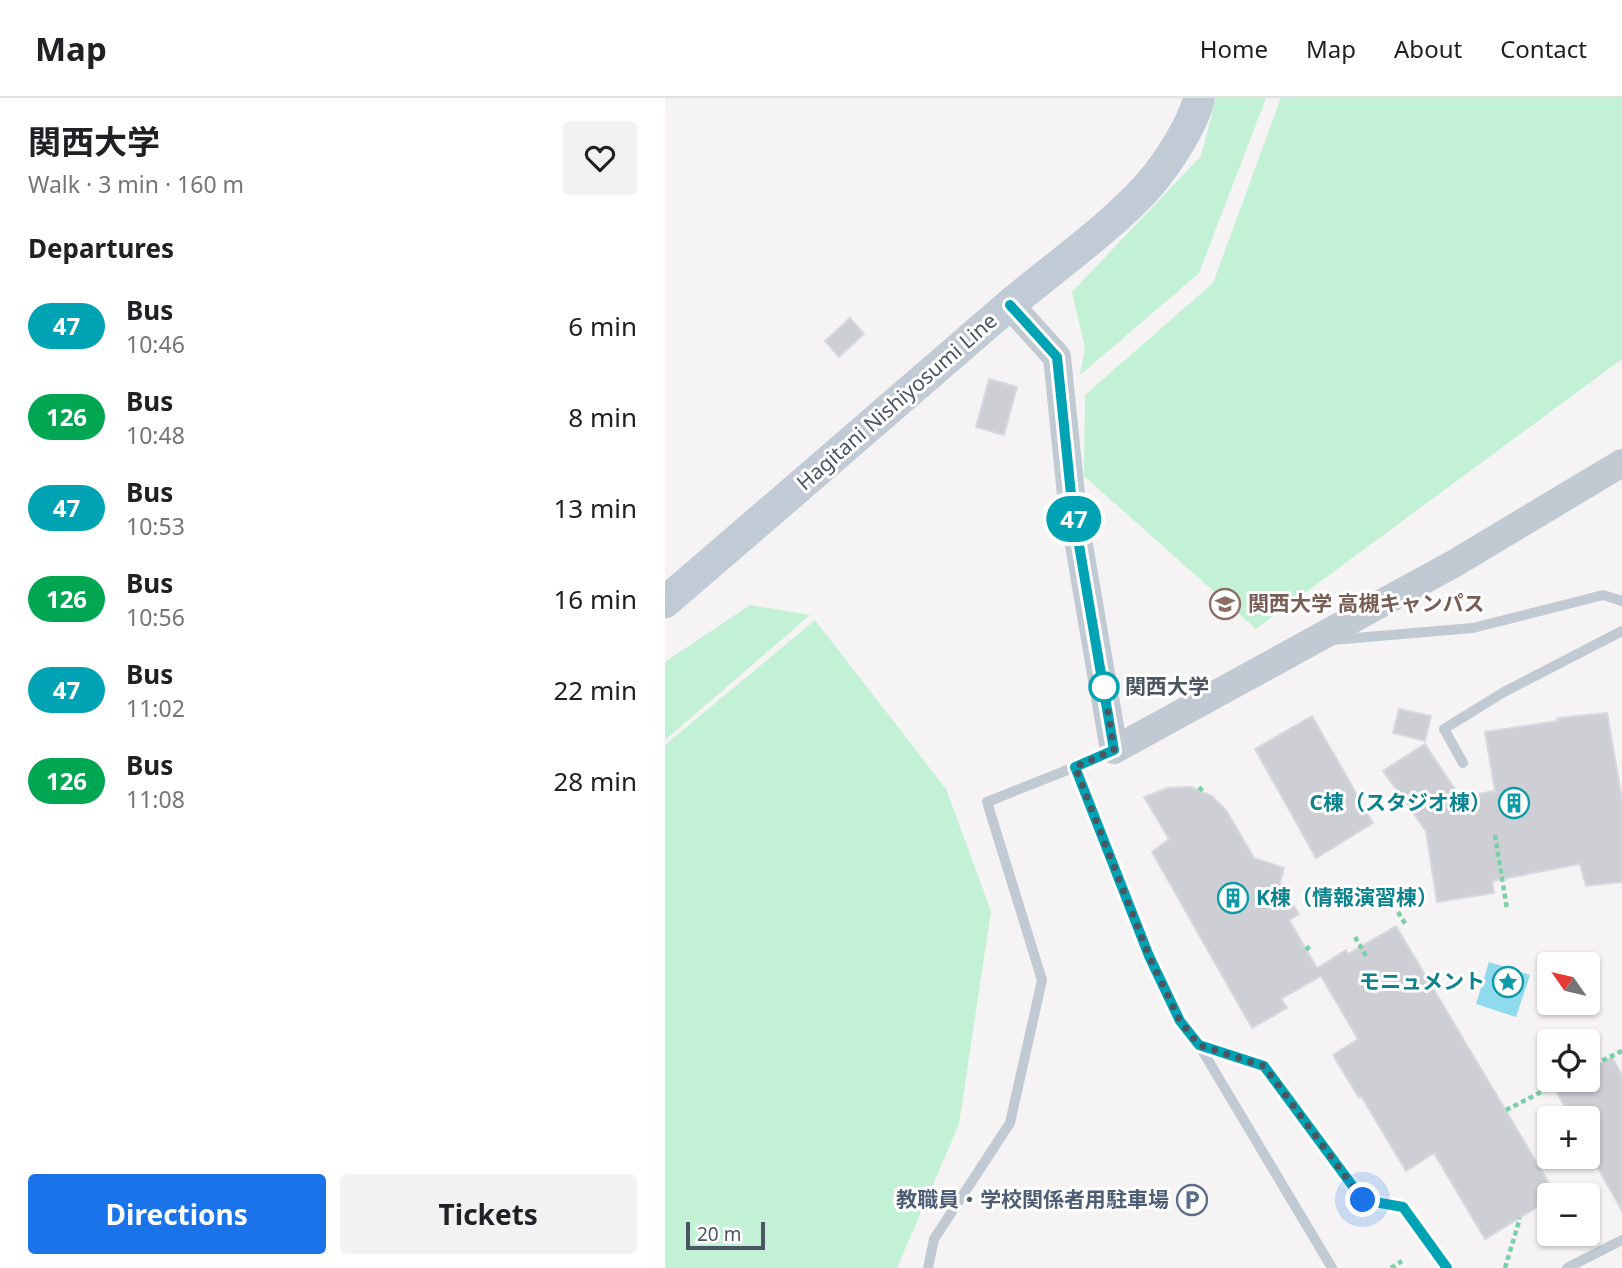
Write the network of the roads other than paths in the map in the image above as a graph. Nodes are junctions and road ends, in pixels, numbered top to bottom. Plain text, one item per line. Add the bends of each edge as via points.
1 (1199, 98) edge
2 (1010, 305) junction
3 (1622, 463) edge
4 (1622, 601) edge
5 (665, 602) edge
6 (1622, 631) edge
7 (1312, 642) junction
8 (1114, 750) junction
9 (1463, 763) dead end
10 (1075, 767) junction
11 (1199, 1045) junction
12 (1622, 1240) edge
13 (928, 1268) edge
14 (1332, 1268) edge
15 (1447, 1268) edge
16 (1567, 1268) edge

1 - 2 main road, Hagitani Nishiyosumi Line via 1196,111 1150,184
2 - 5 main road, Hagitani Nishiyosumi Line
2 - 8 street via 1057,357 1072,504
3 - 7 street
4 - 7 lane via 1603,595 1473,628
6 - 9 lane via 1444,729
7 - 8 street
8 - 10 lane
10 - 11 lane via 1149,956 1180,1021
10 - 13 lane via 987,802 1042,980 1010,1123 933,1239
11 - 14 lane
11 - 15 lane via 1264,1066 1363,1200 1403,1207
12 - 16 lane

